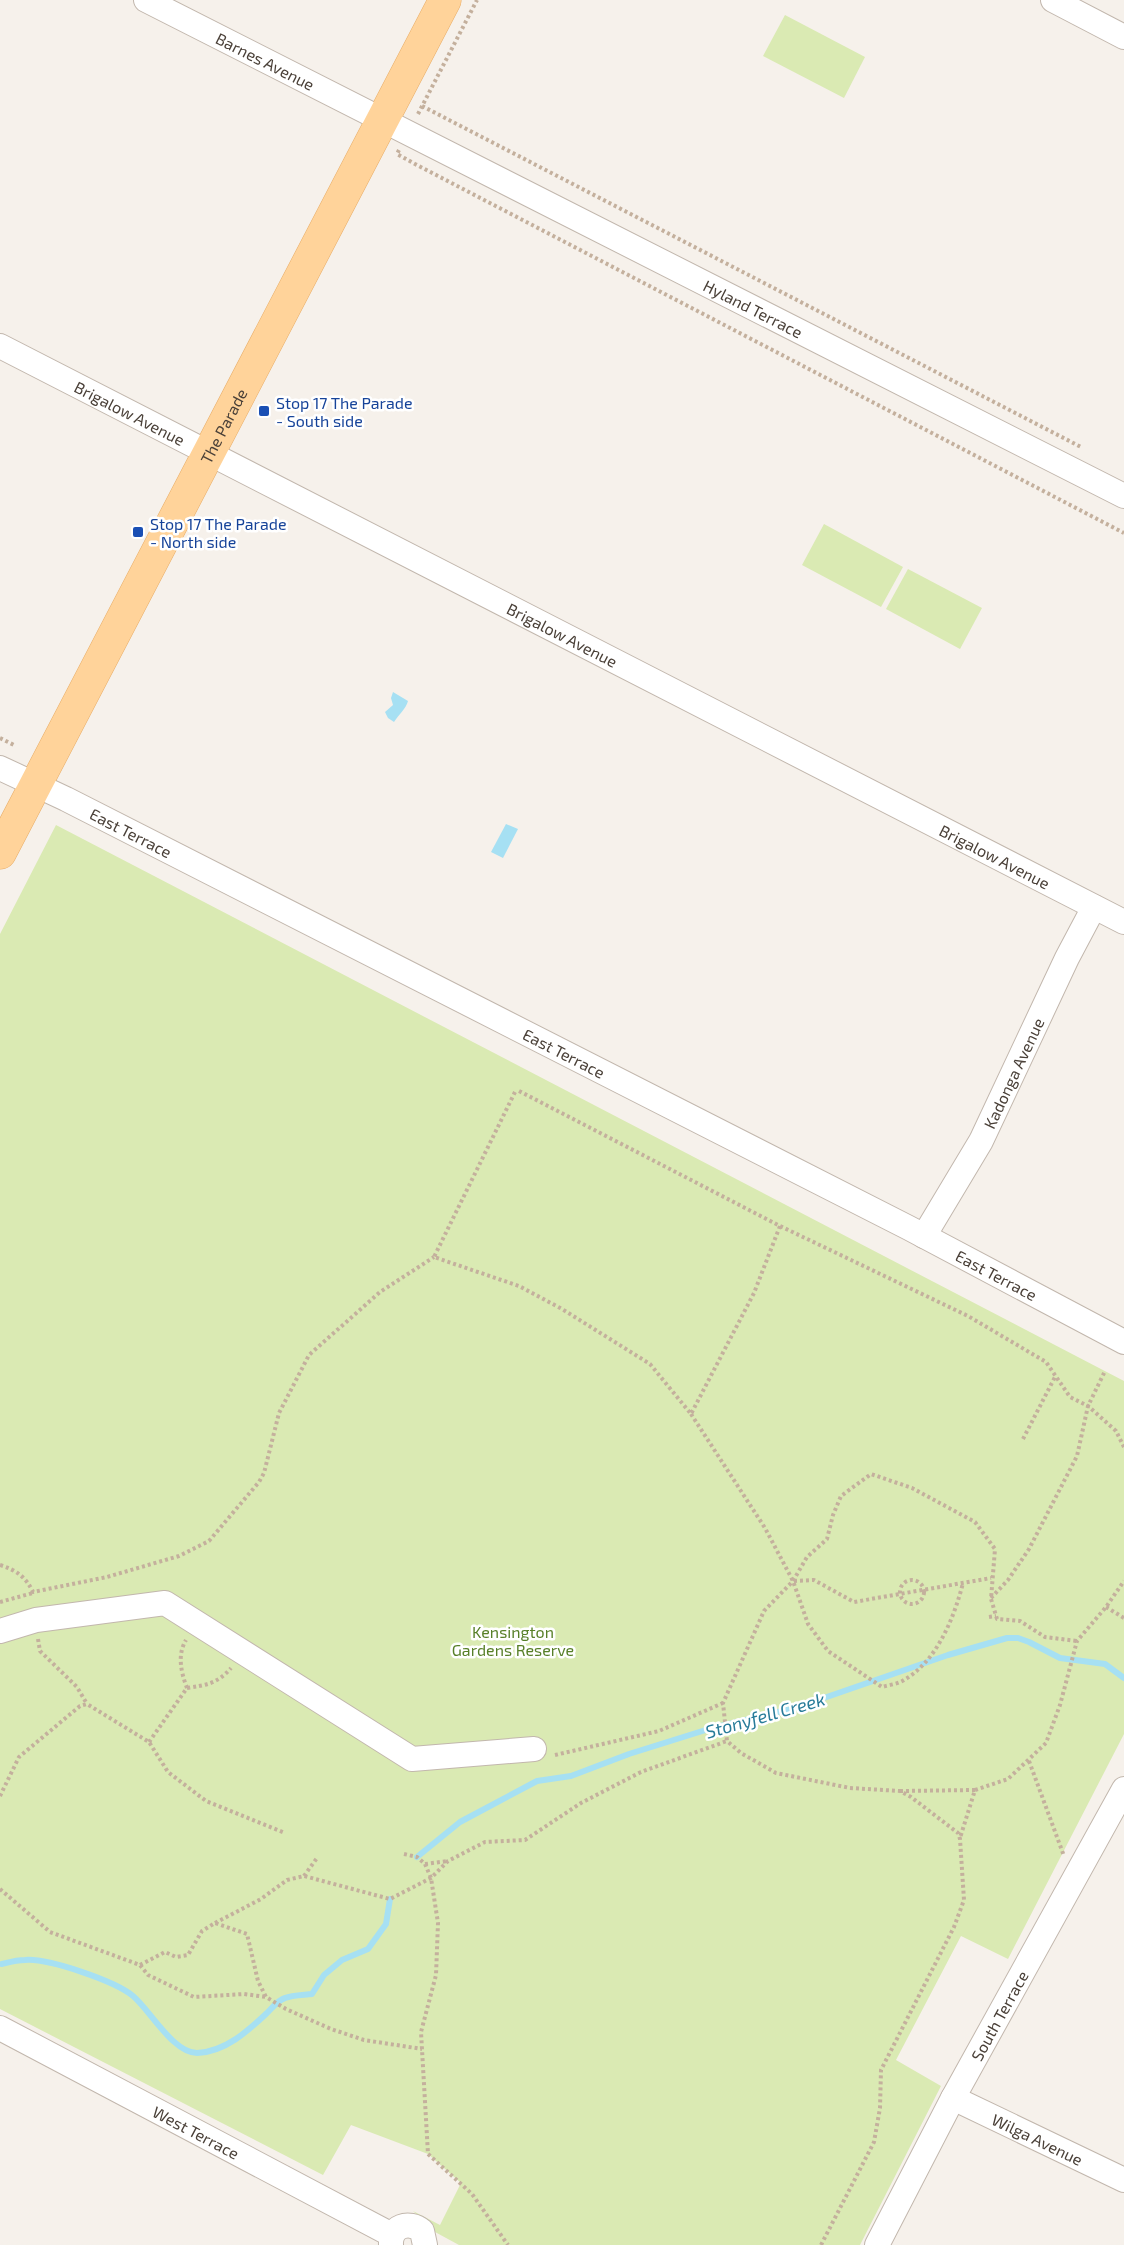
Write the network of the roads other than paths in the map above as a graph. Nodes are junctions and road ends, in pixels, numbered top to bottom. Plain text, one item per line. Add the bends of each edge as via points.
1 (146, 0) edge
2 (445, 0) edge
3 (1053, 0) edge
4 (1124, 37) edge
5 (383, 121) junction
6 (0, 346) edge
7 (209, 453) junction
8 (1124, 496) edge
9 (0, 768) edge
10 (36, 785) junction
11 (0, 853) edge
12 (1094, 907) junction
13 (1124, 922) edge
14 (924, 1236) junction
15 (1124, 1342) edge
16 (0, 1631) edge
17 (544, 1752) road end
18 (1124, 1789) edge
19 (0, 2028) edge
20 (953, 2097) junction
21 (1124, 2180) edge
22 (392, 2240) edge
23 (425, 2245) edge
24 (877, 2245) edge

1 - 5 street, Barnes Avenue
2 - 5 main road, The Parade
3 - 4 street
5 - 7 main road, The Parade
5 - 8 street, Hyland Terrace
6 - 7 street, Brigalow Avenue
7 - 10 main road, The Parade
7 - 12 street, Brigalow Avenue
9 - 10 street, East Terrace
10 - 11 main road, The Parade
10 - 14 street, East Terrace
12 - 13 street, Brigalow Avenue
12 - 14 street, Kadonga Avenue via 981,1141
14 - 15 street, East Terrace
16 - 17 street via 36,1620 165,1603 412,1759
18 - 20 street, South Terrace
19 - 22 street, West Terrace
20 - 21 street, Wilga Avenue
20 - 24 street, South Terrace
22 - 23 street via 400,2227 412,2225 422,2231

